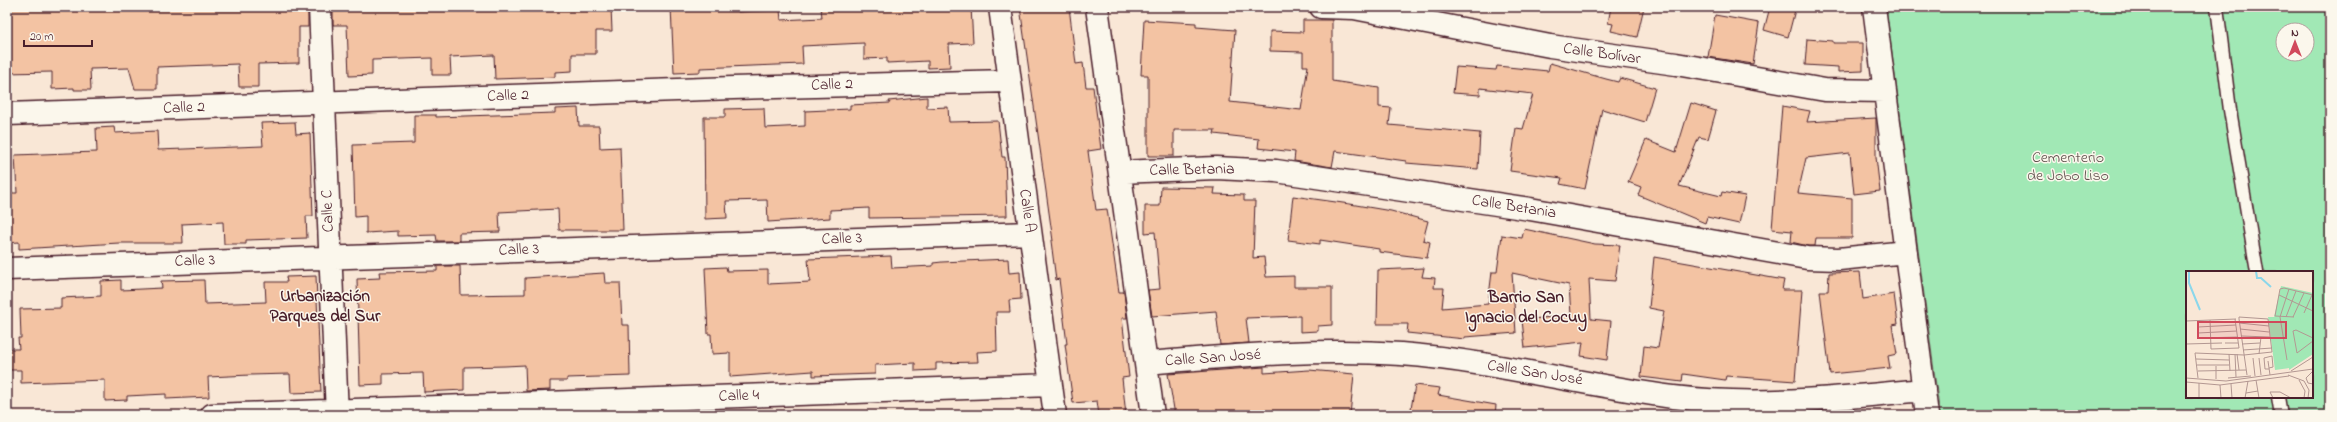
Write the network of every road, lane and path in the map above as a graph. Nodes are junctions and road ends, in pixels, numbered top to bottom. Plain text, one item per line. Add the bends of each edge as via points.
1 (320, 7) edge
2 (1000, 7) edge
3 (1097, 7) edge
4 (1321, 7) edge
5 (1874, 7) edge
6 (2217, 7) edge
7 (1010, 81) junction
8 (1885, 91) junction
9 (324, 103) junction
10 (7, 114) edge
11 (1120, 172) junction
12 (1030, 233) junction
13 (1906, 252) junction
14 (330, 256) junction
15 (7, 269) edge
16 (2257, 271) edge
17 (1146, 363) junction
18 (1051, 385) junction
19 (1924, 390) junction
20 (2278, 398) edge
21 (1675, 406) edge
22 (1807, 408) edge
23 (336, 413) edge
24 (212, 415) edge
25 (1055, 415) edge
26 (1153, 415) edge
27 (1927, 415) edge
28 (2281, 415) edge

1 - 9 street, Calle C
2 - 7 street, Calle A
3 - 11 street
4 - 8 street, Calle Bolívar via 1354,8 1550,46 1676,64 1825,90
5 - 8 street
6 - 16 lane via 2230,110
7 - 9 street, Calle 2
7 - 12 street, Calle A
8 - 13 street
9 - 10 street, Calle 2
9 - 14 street, Calle C
11 - 13 street, Calle Betania via 1216,168 1276,171 1530,209 1807,258 1839,259
11 - 17 street
12 - 14 street, Calle 3
12 - 18 street, Calle A
13 - 19 street
14 - 15 street, Calle 3
14 - 23 street, Calle C
17 - 21 street, Calle San José via 1292,352 1402,354 1550,375
17 - 26 street
18 - 23 street, Calle 4
18 - 25 street, Calle A
19 - 22 street, Calle San José
19 - 27 street
20 - 28 lane
21 - 22 street, Calle San José via 1752,402
23 - 24 street, Calle 4

